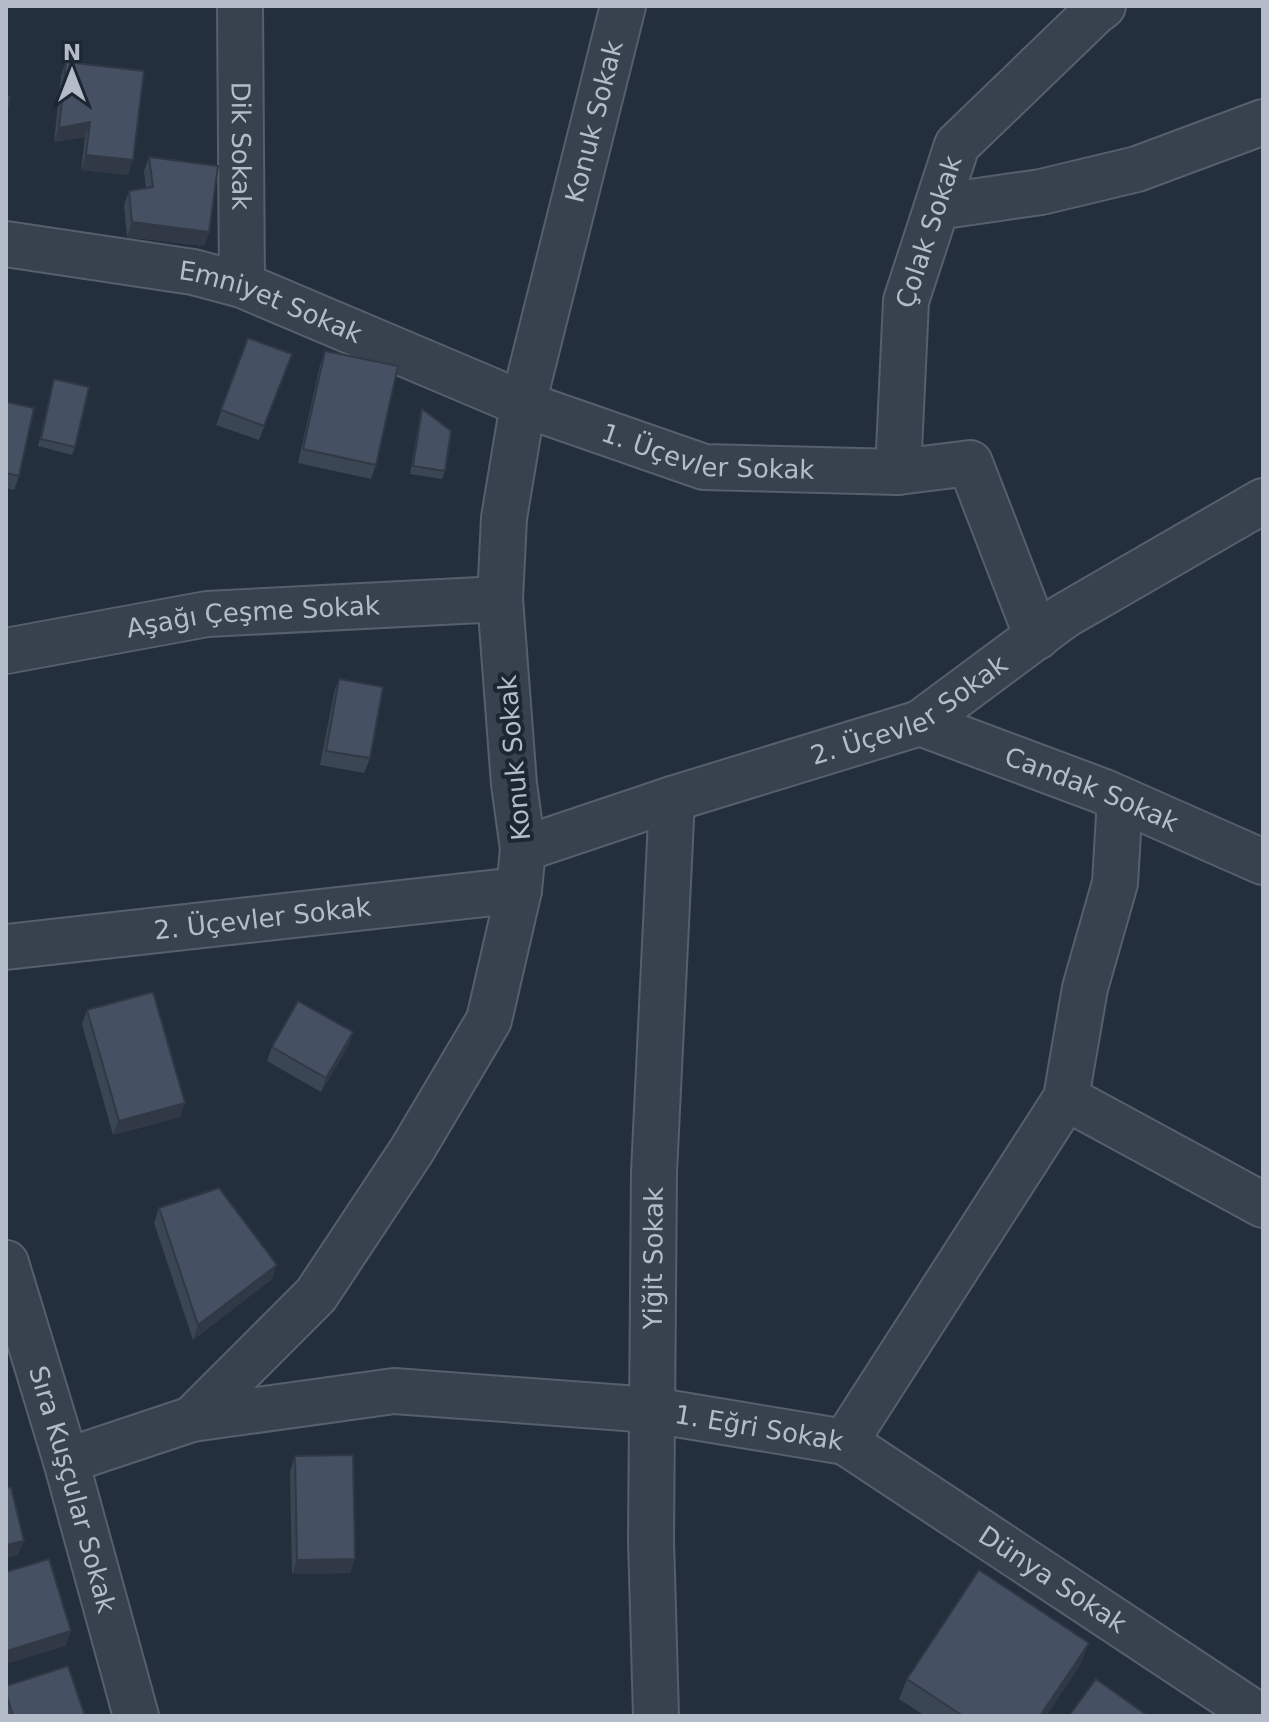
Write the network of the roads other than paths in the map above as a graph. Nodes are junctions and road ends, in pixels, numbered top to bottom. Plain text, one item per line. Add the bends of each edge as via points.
1 (240, 6) edge
2 (623, 6) edge
3 (1103, 6) edge
4 (1263, 122) edge
5 (937, 207) junction
6 (6, 244) edge
7 (242, 285) junction
8 (523, 404) junction
9 (898, 472) junction
10 (1263, 501) edge
11 (500, 599) junction
12 (1037, 637) junction
13 (6, 651) edge
14 (920, 723) junction
15 (672, 799) junction
16 (1120, 799) junction
17 (1263, 862) edge
18 (521, 869) junction
19 (6, 947) edge
20 (1066, 1098) junction
21 (1263, 1205) edge
22 (6, 1263) edge
23 (652, 1410) junction
24 (192, 1419) junction
25 (845, 1442) junction
26 (66, 1461) junction
27 (136, 1716) edge
28 (656, 1716) edge
29 (1259, 1716) edge

1 - 7 street, Dik Sokak
2 - 8 street, Konuk Sokak
3 - 5 street, Çolak Sokak via 957,145
4 - 5 street via 1137,169 1041,192
5 - 9 street, Çolak Sokak via 906,301
6 - 7 street, Emniyet Sokak via 193,272
7 - 8 street, Emniyet Sokak
8 - 9 street, 1. Üçevler Sokak via 704,467
8 - 11 street, Konuk Sokak via 504,518
9 - 12 street, 1. Üçevler Sokak via 970,463
10 - 12 street, 2. Üçevler Sokak via 1064,616
11 - 13 street, Aşağı Çeşme Sokak via 207,614
11 - 18 street, Konuk Sokak
12 - 14 street, 2. Üçevler Sokak
14 - 15 street, 2. Üçevler Sokak
14 - 16 street, Candak Sokak
15 - 18 street, 2. Üçevler Sokak
15 - 23 street, Yiğit Sokak via 654,1172
16 - 17 street, Candak Sokak
16 - 20 street, 1. Eğri Sokak via 1115,883 1085,988
18 - 19 street, 2. Üçevler Sokak
18 - 24 street, Konuk Sokak via 489,1020 412,1150 316,1295
20 - 21 street
20 - 25 street, 1. Eğri Sokak
22 - 26 street, Sıra Kuşçular Sokak
23 - 24 street, 1. Eğri Sokak via 394,1391
23 - 25 street, 1. Eğri Sokak
23 - 28 street, Yiğit Sokak
24 - 26 street, 1. Eğri Sokak
25 - 29 street, Dünya Sokak
26 - 27 street, Sıra Kuşçular Sokak

